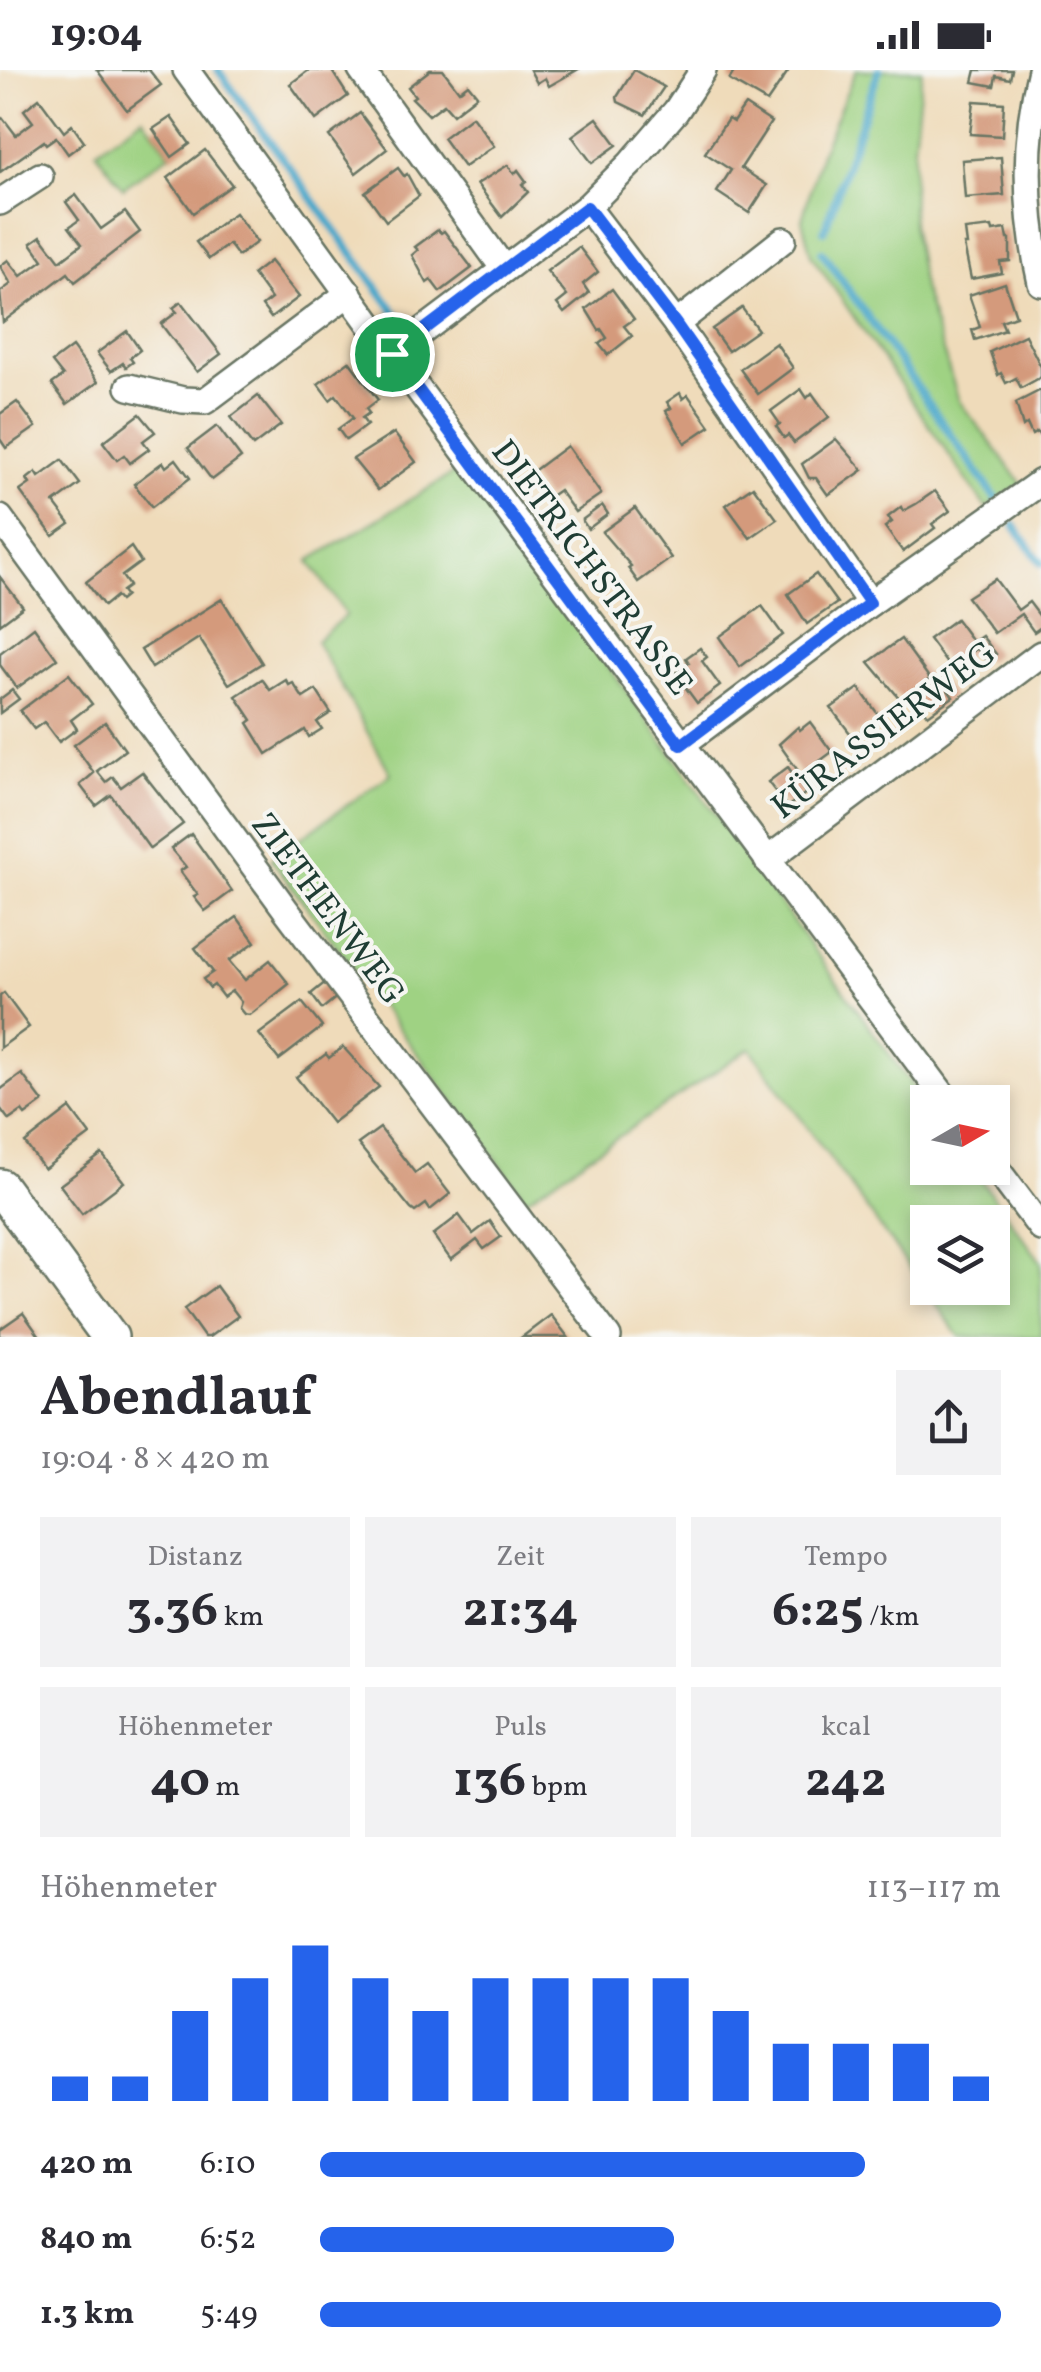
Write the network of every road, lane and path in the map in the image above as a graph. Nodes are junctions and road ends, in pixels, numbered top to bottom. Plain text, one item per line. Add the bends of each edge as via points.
1 (186, 70) edge
2 (361, 70) edge
3 (703, 70) edge
4 (1041, 70) edge
5 (40, 176) dead end
6 (0, 202) edge
7 (587, 207) junction
8 (783, 240) dead end
9 (504, 269) junction
10 (1041, 283) edge
11 (349, 294) junction
12 (676, 324) junction
13 (392, 354) junction
14 (130, 386) dead end
15 (1041, 482) edge
16 (0, 518) edge
17 (870, 603) junction
18 (1041, 654) edge
19 (681, 745) junction
20 (767, 860) junction
21 (935, 1085) edge
22 (1009, 1185) edge
23 (0, 1187) edge
24 (1041, 1228) edge
25 (110, 1337) edge
26 (608, 1337) edge

1 - 11 street, DIETRICHSTRASSE
2 - 9 street
3 - 7 street via 676,111
4 - 10 street via 1027,154
5 - 6 street
7 - 9 street
7 - 12 street
8 - 12 street
9 - 13 street
11 - 13 street, DIETRICHSTRASSE
11 - 14 street via 205,401
12 - 17 street
13 - 19 street, DIETRICHSTRASSE
15 - 17 street
16 - 26 street, ZIETHENWEG
17 - 19 street
18 - 20 street, KÜRASSIERWEG
19 - 20 street, DIETRICHSTRASSE
20 - 21 street, DIETRICHSTRASSE
22 - 24 street
23 - 25 street

